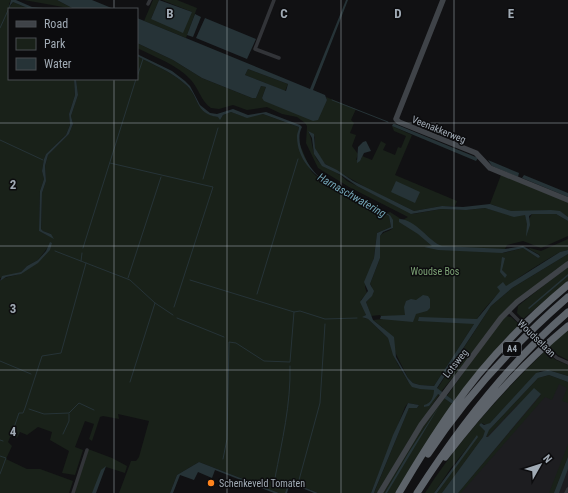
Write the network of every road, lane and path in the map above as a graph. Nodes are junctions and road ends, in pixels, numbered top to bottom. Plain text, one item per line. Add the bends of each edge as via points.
1 (150, 0) edge
2 (274, 0) edge
3 (443, 0) edge
4 (148, 4) dead end
5 (279, 58) dead end
6 (568, 200) edge
7 (568, 264) edge
8 (568, 284) edge
9 (568, 297) edge
10 (508, 310) junction
11 (568, 312) edge
12 (568, 322) edge
13 (568, 326) edge
14 (548, 348) junction
15 (568, 363) edge
16 (458, 407) junction
17 (472, 418) junction
18 (87, 450) dead end
19 (568, 489) edge
20 (73, 493) edge
21 (380, 493) edge
22 (399, 493) edge
23 (403, 493) edge
24 (417, 493) edge
25 (420, 493) edge
26 (566, 493) edge

1 - 4 street
2 - 5 street via 255,49
3 - 6 street, Veenakkerweg via 396,119 476,153 490,168
7 - 10 street, Lotsweg
8 - 16 highway, A4 via 510,340
9 - 16 highway, A4 via 510,351
10 - 14 street, Woudselaan, bridge
10 - 21 street, Lotsweg via 440,398
11 - 17 highway, A4 via 524,353
12 - 14 highway, A4 via 554,334
13 - 14 highway, A4
14 - 15 street, Woudselaan via 557,358
14 - 17 highway, A4 via 515,375
16 - 22 highway, A4
16 - 23 highway, A4
17 - 24 highway, A4
17 - 25 highway, A4
18 - 20 street
19 - 26 street

